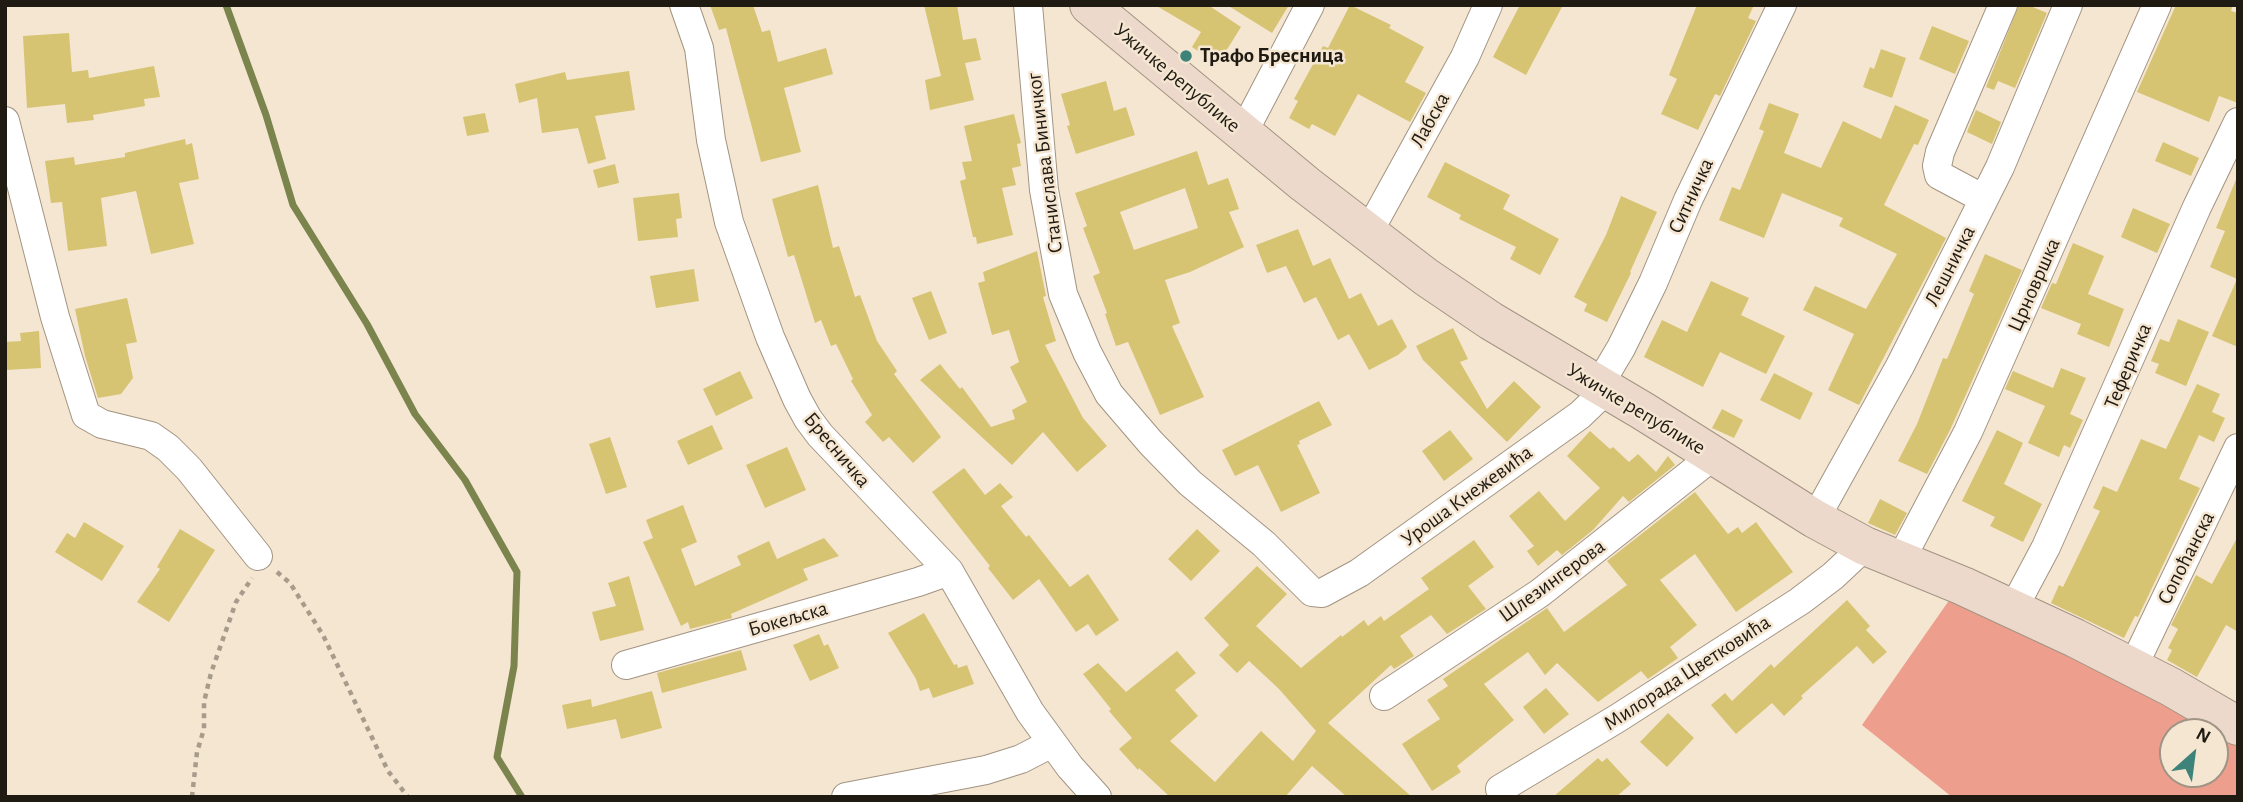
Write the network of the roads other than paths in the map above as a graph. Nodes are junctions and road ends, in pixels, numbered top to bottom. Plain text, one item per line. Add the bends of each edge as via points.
1 (684, 5) edge
2 (1028, 5) edge
3 (1310, 5) edge
4 (1488, 5) edge
5 (1782, 5) edge
6 (2003, 5) edge
7 (2068, 5) edge
8 (2157, 5) edge
9 (1112, 13) edge
10 (5, 121) edge
11 (2238, 122) edge
12 (1242, 133) junction
13 (1984, 199) junction
14 (1367, 233) junction
15 (1602, 387) junction
16 (2238, 448) edge
17 (1713, 456) junction
18 (1815, 519) junction
19 (1865, 546) junction
20 (259, 557) road end
21 (1900, 561) junction
22 (949, 571) junction
23 (1322, 593) joint
24 (2013, 609) junction
25 (626, 665) dead end
26 (2133, 667) junction
27 (1384, 696) dead end
28 (2238, 726) edge
29 (1052, 743) junction
30 (1500, 789) dead end
31 (846, 797) edge
32 (1097, 797) edge

1 - 22 street, Бресничка via 699,48 711,139 729,222 786,377 820,435
2 - 23 street, Станислава Биничког via 1044,190 1057,266 1073,322 1099,376 1126,416 1172,466 1264,544 1312,592
3 - 12 street
4 - 14 street, Лабска via 1465,57
5 - 15 street, Ситничка
6 - 13 street via 1937,166 1939,175
7 - 13 street, Лешничка
8 - 21 street, Црновршка via 1968,432
9 - 12 street, Ужичке републике
10 - 20 street via 55,317 86,415 102,424 151,436 168,448
11 - 24 street, Теферичка via 2052,535
12 - 14 street, Ужичке републике
13 - 18 street, Лешничка via 1900,366
14 - 15 street, Ужичке републике via 1466,305
15 - 17 street, Ужичке републике
15 - 23 street, Уроша Кнежевића via 1580,415 1391,551
16 - 26 street, Сопоћанска
17 - 18 street, Ужичке републике
17 - 27 street, Шлезингерова via 1540,593
18 - 19 street, Ужичке републике
19 - 21 street, Ужичке републике
19 - 30 street, Милорада Цветковића via 1800,601
21 - 24 street, Ужичке републике
22 - 25 street, Бокељска
22 - 29 street, Бресничка
24 - 26 street, Ужичке републике
26 - 28 street, Ужичке републике
29 - 31 street via 986,771
29 - 32 street, Бресничка

